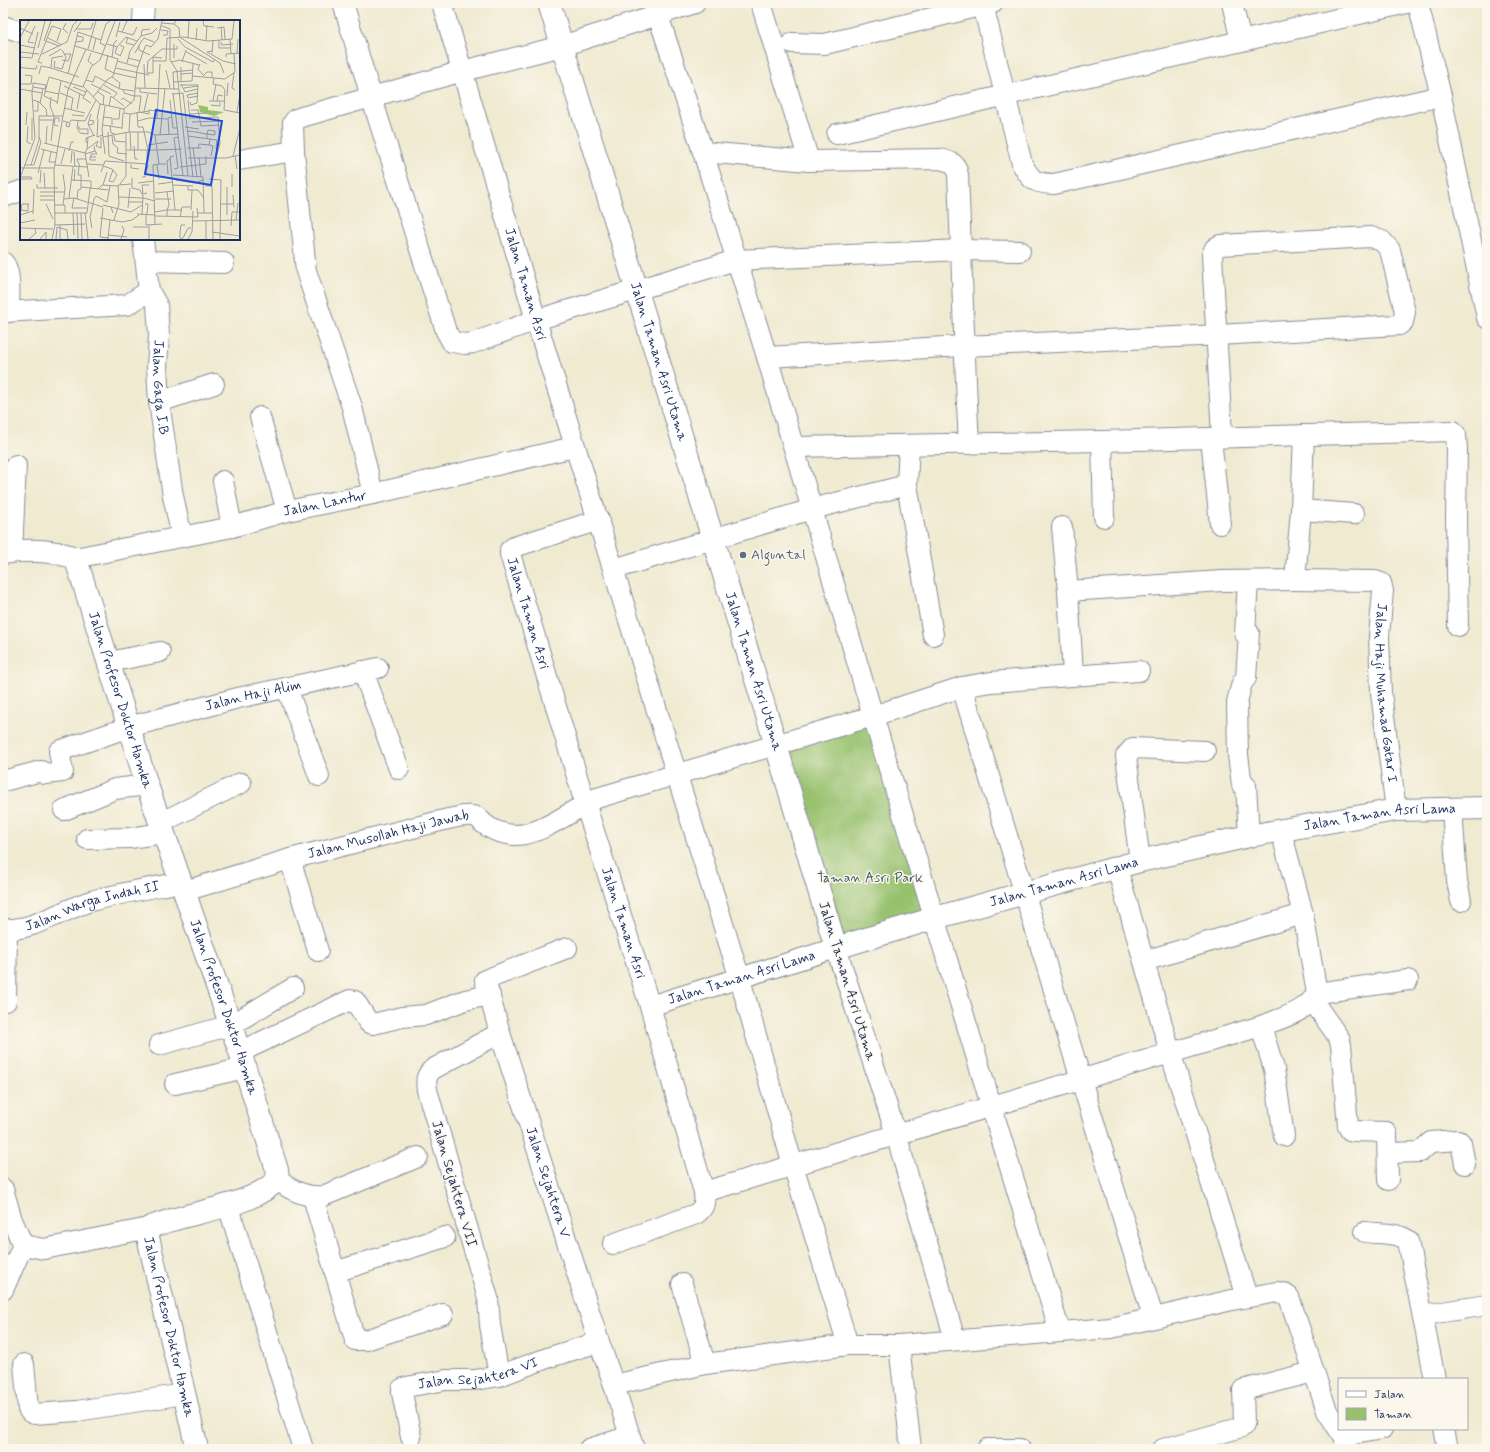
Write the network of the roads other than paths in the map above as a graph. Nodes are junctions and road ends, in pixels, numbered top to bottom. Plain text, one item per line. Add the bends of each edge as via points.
1 (144, 3) edge
2 (344, 3) edge
3 (442, 3) edge
4 (549, 3) edge
5 (695, 3) edge
6 (761, 3) edge
7 (1232, 3) edge
8 (1407, 3) edge
9 (1418, 3) edge
10 (986, 4) edge
11 (656, 9) edge
12 (143, 20) edge
13 (3, 25) edge
14 (20, 32) edge
15 (1241, 40) junction
16 (792, 43) dead end
17 (562, 46) junction
18 (463, 71) junction
19 (371, 96) junction
20 (1006, 96) junction
21 (1441, 96) junction
22 (837, 134) dead end
23 (294, 152) junction
24 (704, 152) junction
25 (240, 160) edge
26 (809, 161) junction
27 (20, 191) edge
28 (3, 197) edge
29 (143, 240) edge
30 (962, 250) junction
31 (1020, 251) dead end
32 (736, 260) junction
33 (147, 261) junction
34 (3, 262) edge
35 (224, 263) dead end
36 (636, 289) junction
37 (149, 291) junction
38 (6, 312) edge
39 (1487, 318) edge
40 (536, 320) junction
41 (1217, 335) junction
42 (963, 346) junction
43 (767, 357) junction
44 (214, 384) dead end
45 (159, 402) junction
46 (260, 417) dead end
47 (1304, 435) junction
48 (1217, 437) junction
49 (1102, 441) junction
50 (969, 444) junction
51 (909, 445) junction
52 (574, 447) junction
53 (794, 447) junction
54 (16, 465) dead end
55 (223, 481) dead end
56 (907, 485) junction
57 (373, 494) junction
58 (812, 509) junction
59 (1301, 510) junction
60 (287, 511) junction
61 (1354, 514) dead end
62 (1104, 517) dead end
63 (599, 520) junction
64 (1220, 524) dead end
65 (232, 527) junction
66 (1062, 527) dead end
67 (182, 537) junction
68 (712, 539) junction
69 (7, 552) edge
70 (74, 558) junction
71 (614, 570) junction
72 (1295, 580) junction
73 (1248, 581) junction
74 (1068, 591) junction
75 (1458, 626) dead end
76 (933, 634) dead end
77 (160, 652) dead end
78 (109, 662) junction
79 (1139, 671) dead end
80 (1073, 675) junction
81 (962, 687) junction
82 (287, 688) junction
83 (873, 716) junction
84 (129, 727) junction
85 (776, 745) junction
86 (1205, 751) dead end
87 (399, 769) dead end
88 (676, 774) junction
89 (319, 776) dead end
90 (3, 781) edge
91 (241, 783) dead end
92 (147, 785) junction
93 (585, 803) junction
94 (1487, 808) edge
95 (1452, 809) junction
96 (64, 810) dead end
97 (1396, 810) junction
98 (161, 828) junction
99 (1281, 831) junction
100 (1249, 836) junction
101 (87, 839) dead end
102 (290, 859) junction
103 (1140, 861) junction
104 (1117, 868) junction
105 (183, 887) junction
106 (1026, 894) junction
107 (1461, 901) dead end
108 (1303, 914) junction
109 (935, 918) junction
110 (5, 929) edge
111 (567, 948) dead end
112 (836, 948) junction
113 (318, 951) dead end
114 (1144, 961) junction
115 (740, 979) junction
116 (1408, 980) dead end
117 (487, 987) junction
118 (293, 988) dead end
119 (1315, 997) junction
120 (6, 1000) dead end
121 (650, 1006) junction
122 (231, 1025) junction
123 (1261, 1026) junction
124 (500, 1033) junction
125 (159, 1045) dead end
126 (1170, 1052) junction
127 (242, 1060) junction
128 (1081, 1080) junction
129 (175, 1084) dead end
130 (992, 1106) junction
131 (896, 1134) junction
132 (1284, 1136) dead end
133 (1388, 1153) junction
134 (418, 1158) dead end
135 (793, 1164) junction
136 (1465, 1164) dead end
137 (278, 1179) junction
138 (1388, 1180) dead end
139 (3, 1189) edge
140 (704, 1192) junction
141 (313, 1197) junction
142 (228, 1205) junction
143 (7, 1221) edge
144 (149, 1228) junction
145 (1366, 1232) dead end
146 (445, 1237) dead end
147 (613, 1244) dead end
148 (23, 1245) junction
149 (335, 1272) junction
150 (682, 1284) dead end
151 (3, 1290) edge
152 (1247, 1297) junction
153 (1487, 1305) edge
154 (443, 1314) dead end
155 (1423, 1315) junction
156 (1153, 1317) junction
157 (1060, 1332) junction
158 (955, 1340) junction
159 (599, 1342) junction
160 (899, 1345) junction
161 (848, 1346) junction
162 (24, 1364) dead end
163 (705, 1364) junction
164 (1313, 1372) junction
165 (499, 1376) junction
166 (1435, 1378) edge
167 (614, 1384) junction
168 (184, 1394) junction
169 (1379, 1430) edge
170 (1444, 1430) edge
171 (411, 1437) dead end
172 (632, 1442) edge
173 (1345, 1443) edge
174 (198, 1449) edge
175 (303, 1449) edge
176 (589, 1449) edge
177 (911, 1449) edge
178 (987, 1449) edge
179 (1020, 1449) edge
180 (1163, 1449) edge
181 (1448, 1449) edge

1 - 12 street
2 - 19 street
3 - 18 street, Jalan Taman Asri
4 - 17 street, Jalan Taman Asri Utama
5 - 11 street
6 - 26 street
7 - 15 street
8 - 15 street
9 - 21 street
10 - 16 street via 825,44
10 - 20 street
11 - 17 street
11 - 24 street
13 - 14 street
15 - 20 street
17 - 18 street
17 - 36 street, Jalan Taman Asri Utama
18 - 19 street
18 - 40 street, Jalan Taman Asri
19 - 23 street via 296,119 292,128
19 - 40 street via 446,331 452,342 473,343
20 - 21 street via 1022,164 1031,179 1038,183 1054,184
20 - 22 street
21 - 39 street
23 - 25 street
23 - 57 street via 306,272 352,407
24 - 26 street
24 - 32 street
26 - 30 street via 940,159 953,162 958,175
27 - 28 street
29 - 33 street, Jalan Gaga I.B
30 - 31 street
30 - 32 street
30 - 42 street
32 - 36 street
32 - 43 street
33 - 35 street
33 - 37 street, Jalan Gaga I.B
34 - 38 street via 8,273
36 - 40 street
36 - 68 street, Jalan Taman Asri Utama
37 - 38 street via 127,305
37 - 45 street, Jalan Gaga I.B via 157,305
40 - 52 street, Jalan Taman Asri
41 - 41 street via 1398,325 1403,322 1404,312 1390,250 1382,241 1371,237 1220,245 1215,248 1212,255
41 - 42 street
41 - 48 street
42 - 43 street
42 - 50 street
43 - 53 street
44 - 45 street
45 - 67 street, Jalan Gaga I.B
46 - 60 street
47 - 48 street
47 - 59 street
47 - 75 street via 1452,431 1456,435
48 - 49 street
48 - 64 street
49 - 50 street
49 - 62 street
50 - 51 street
51 - 53 street
51 - 56 street
52 - 57 street, Jalan Lantur
52 - 63 street, Jalan Taman Asri
53 - 58 street
54 - 69 street
55 - 65 street
56 - 58 street
56 - 76 street
57 - 60 street, Jalan Lantur
58 - 68 street
58 - 83 street
59 - 61 street
59 - 72 street
60 - 65 street, Jalan Lantur
63 - 71 street
63 - 93 street, Jalan Taman Asri via 510,550
65 - 67 street, Jalan Lantur
66 - 74 street
67 - 70 street, Jalan Lantur
68 - 71 street
68 - 85 street, Jalan Taman Asri Utama
69 - 70 street via 61,553
70 - 78 street, Jalan Profesor Doktor Hamka
71 - 88 street
72 - 73 street
72 - 97 street, Jalan Haji Muhamad Gatar I via 1381,583 1381,692
73 - 74 street
73 - 100 street via 1245,634 1249,633 1249,650 1246,678 1237,702 1238,755 1242,785 1246,785
74 - 80 street
77 - 78 street
78 - 84 street, Jalan Profesor Doktor Hamka
79 - 80 street, Jalan Musollah Haji Jawab
80 - 81 street, Jalan Musollah Haji Jawab
81 - 83 street, Jalan Musollah Haji Jawab
81 - 106 street
82 - 84 street, Jalan Haji Alim via 238,698
82 - 87 street, Jalan Haji Alim via 371,670
82 - 89 street
83 - 85 street, Jalan Musollah Haji Jawab
83 - 109 street
84 - 90 street, Jalan Haji Alim via 59,751 63,772 45,774 41,771
84 - 92 street, Jalan Profesor Doktor Hamka
85 - 88 street, Jalan Musollah Haji Jawab
85 - 112 street, Jalan Taman Asri Utama
86 - 103 street via 1133,748 1128,751 1126,756
88 - 93 street, Jalan Musollah Haji Jawab
88 - 115 street
91 - 98 street
92 - 96 street via 115,789
92 - 98 street, Jalan Profesor Doktor Hamka
93 - 102 street, Jalan Musollah Haji Jawab via 559,820 529,833 502,833 493,830 477,817 465,817
93 - 121 street, Jalan Taman Asri
94 - 95 street, Jalan Taman Asri Lama
95 - 97 street, Jalan Taman Asri Lama
95 - 107 street via 1457,881
97 - 99 street, Jalan Taman Asri Lama
98 - 101 street via 130,838
98 - 105 street, Jalan Profesor Doktor Hamka
99 - 100 street, Jalan Taman Asri Lama
99 - 108 street
100 - 103 street, Jalan Taman Asri Lama
102 - 105 street, Jalan Musollah Haji Jawab
102 - 113 street
103 - 104 street, Jalan Taman Asri Lama
104 - 106 street, Jalan Taman Asri Lama
104 - 114 street
105 - 110 street, Jalan Warga Indah II via 88,902 25,927
105 - 122 street, Jalan Profesor Doktor Hamka
106 - 109 street, Jalan Taman Asri Lama
106 - 128 street
108 - 114 street
108 - 119 street
109 - 112 street, Jalan Taman Asri Lama
109 - 130 street
110 - 120 street
111 - 117 street
112 - 115 street, Jalan Taman Asri Lama
112 - 131 street, Jalan Taman Asri Utama
114 - 126 street
115 - 121 street, Jalan Taman Asri Lama
115 - 135 street
116 - 119 street
117 - 124 street, Jalan Sejahtera V
117 - 127 street via 465,1000 426,1014 402,1016 373,1024 369,1023 355,1001 350,1000
118 - 122 street
119 - 123 street via 1305,1008
119 - 133 street via 1341,1045 1348,1126 1354,1131 1386,1132
121 - 140 street, Jalan Taman Asri
122 - 125 street
122 - 127 street, Jalan Profesor Doktor Hamka
123 - 126 street
123 - 132 street via 1274,1069
124 - 159 street, Jalan Sejahtera V
124 - 165 street, Jalan Sejahtera VII via 433,1069 428,1073 426,1080 488,1298
126 - 128 street
126 - 152 street
127 - 129 street
127 - 137 street, Jalan Profesor Doktor Hamka
128 - 130 street
128 - 156 street
130 - 131 street
130 - 157 street
131 - 135 street
131 - 158 street, Jalan Taman Asri Utama
133 - 136 street via 1420,1152 1431,1142 1458,1140
133 - 138 street
134 - 141 street via 323,1196
135 - 140 street
135 - 161 street
137 - 141 street via 284,1186
137 - 142 street, Jalan Profesor Doktor Hamka via 267,1188
139 - 143 street
140 - 147 street via 705,1203 696,1214
141 - 149 street
142 - 144 street, Jalan Profesor Doktor Hamka
142 - 175 street
143 - 148 street
144 - 148 street via 44,1249
144 - 168 street, Jalan Profesor Doktor Hamka via 148,1237
145 - 155 street via 1404,1237 1408,1241
146 - 149 street
148 - 151 street
149 - 154 street via 355,1340 366,1340
150 - 163 street
152 - 156 street
152 - 164 street via 1277,1292 1289,1297
153 - 155 street
155 - 166 street
156 - 157 street via 1111,1328
157 - 158 street
158 - 160 street
159 - 165 street, Jalan Sejahtera VI
159 - 167 street, Jalan Sejahtera V
160 - 161 street
160 - 177 street
161 - 163 street
162 - 168 street via 28,1409 34,1414 77,1411
163 - 167 street
164 - 173 street via 1327,1411
164 - 180 street via 1245,1388 1242,1393 1242,1427
165 - 171 street, Jalan Sejahtera VI via 475,1380 446,1380 402,1389
167 - 172 street, Jalan Sejahtera V
168 - 174 street, Jalan Profesor Doktor Hamka
169 - 173 street
170 - 181 street
172 - 176 street
178 - 179 street

